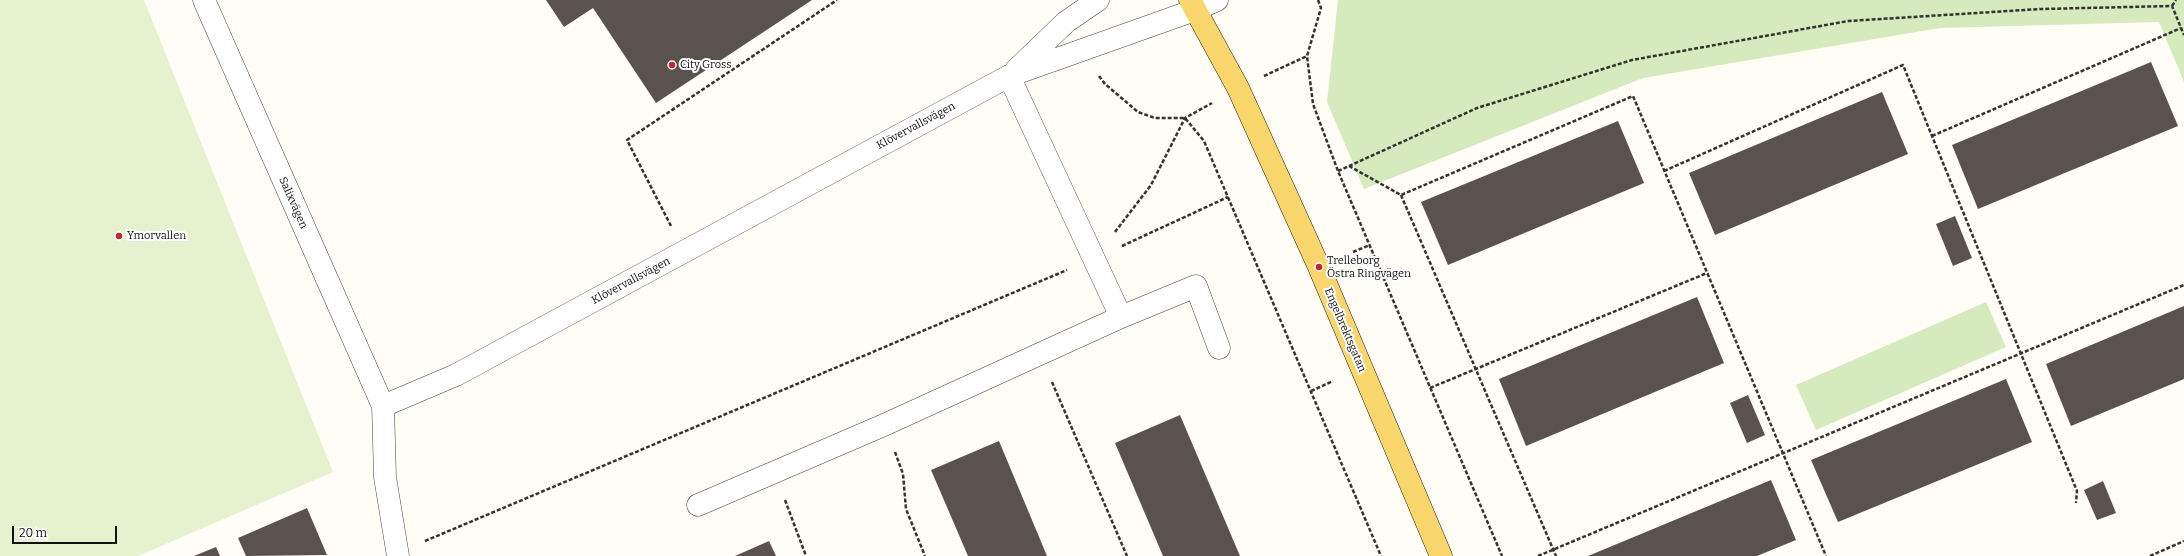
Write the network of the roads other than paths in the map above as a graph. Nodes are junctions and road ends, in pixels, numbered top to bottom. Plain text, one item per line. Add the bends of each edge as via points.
1 (204, 0) edge
2 (1098, 0) edge
3 (1217, 0) edge
4 (1193, 5) edge
5 (1009, 76) junction
6 (1121, 316) junction
7 (1219, 348) dead end
8 (383, 406) junction
9 (698, 505) dead end
10 (397, 554) edge
11 (1441, 556) edge

1 - 8 street, Salixvägen
2 - 5 street, Klövervallsvägen via 1066,22
3 - 4 street, Klövervallsvägen
4 - 5 street, Klövervallsvägen
4 - 11 main road, Engelbrektsgatan via 1238,88 1319,267
5 - 6 street
5 - 8 street, Klövervallsvägen via 456,375
6 - 7 street via 1196,286
6 - 9 street
8 - 10 street via 385,477

